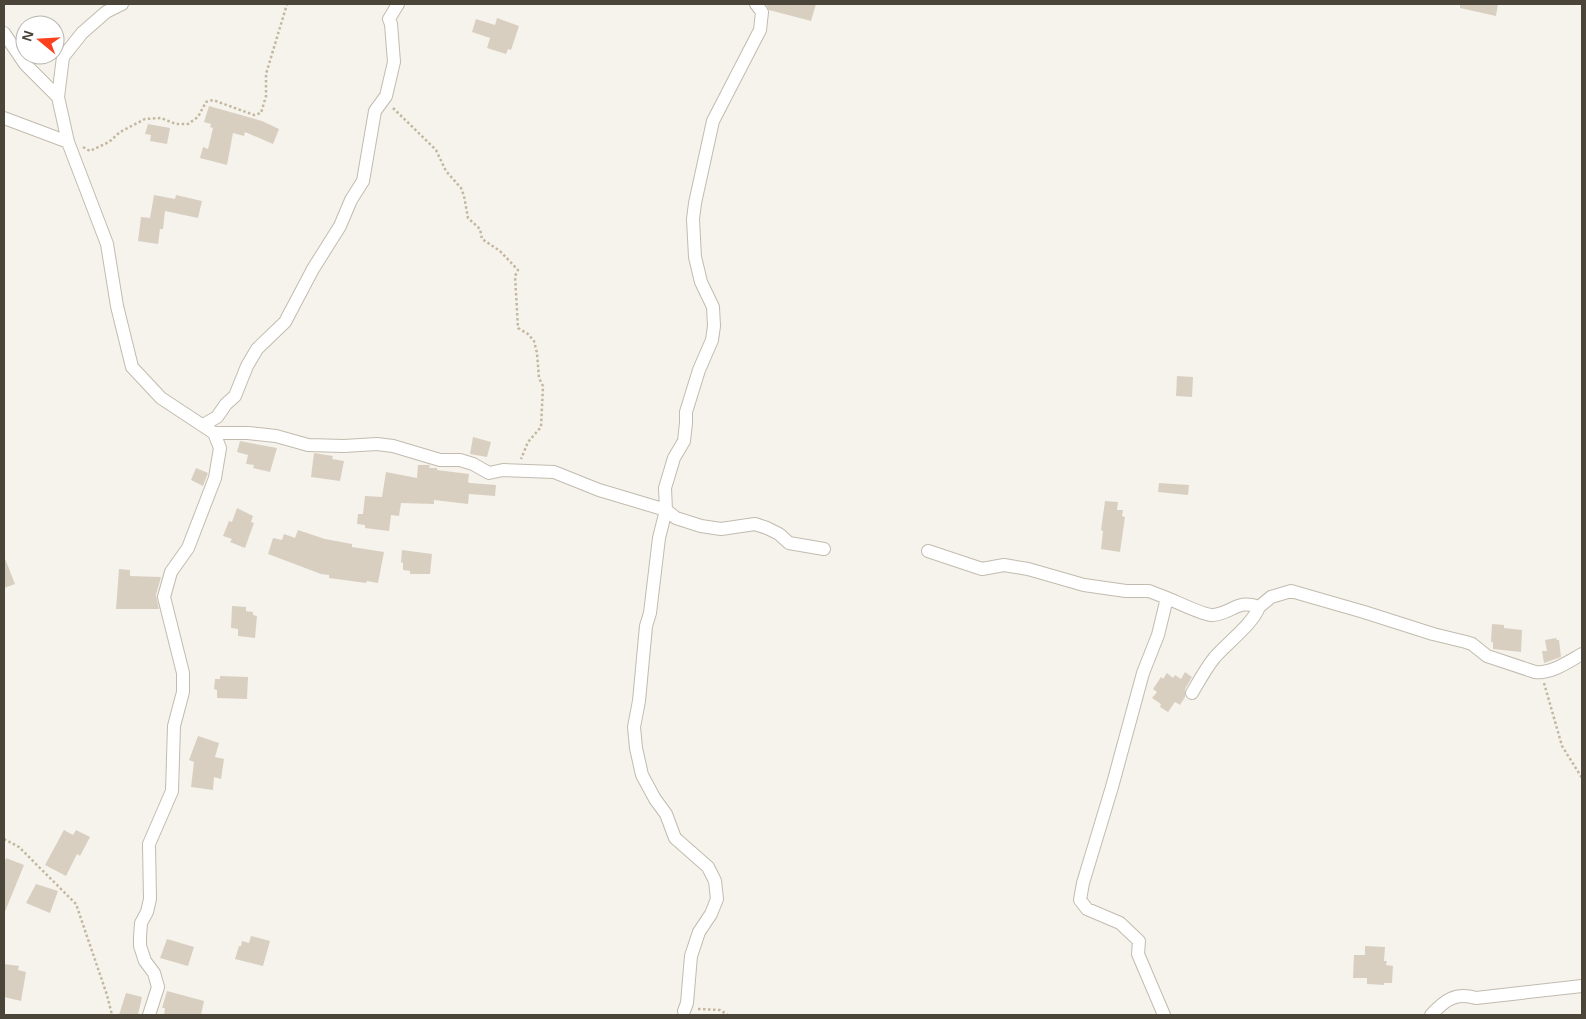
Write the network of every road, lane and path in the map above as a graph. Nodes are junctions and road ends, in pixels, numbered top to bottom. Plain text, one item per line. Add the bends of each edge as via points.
1 (122, 4) edge
2 (287, 4) edge
3 (398, 4) edge
4 (756, 4) edge
5 (4, 33) edge
6 (386, 96) junction
7 (58, 97) junction
8 (4, 118) edge
9 (68, 142) junction
10 (203, 425) junction
11 (214, 433) junction
12 (517, 470) junction
13 (666, 510) junction
14 (824, 550) dead end
15 (928, 551) dead end
16 (1167, 598) junction
17 (1259, 607) junction
18 (1582, 654) edge
19 (1541, 673) junction
20 (1192, 693) dead end
21 (1582, 778) edge
22 (4, 839) edge
23 (1582, 986) edge
24 (684, 1011) joint
25 (112, 1015) edge
26 (149, 1015) edge
27 (728, 1015) edge
28 (1164, 1015) edge
29 (1431, 1015) edge

1 - 7 street via 106,12 82,33 63,57
2 - 9 path via 266,74 266,96 261,113 254,115 213,100 206,102 198,117 188,124 176,124 162,118 145,119 90,151
3 - 6 street via 389,19 394,62
4 - 13 street via 762,12 760,30 713,121 695,203 695,257 701,282 713,307 714,326 686,412 684,441 674,458 665,488
5 - 7 street via 25,64
6 - 10 street via 376,111 363,181 331,242 285,322 257,349 235,396 217,417
6 - 12 path via 402,118 436,150 446,171 461,188 468,218 480,229 482,239 500,251 518,270 515,276 518,328 534,341 543,386 541,427 528,442
7 - 9 street
8 - 9 street
9 - 10 street via 107,244 132,367 161,398
10 - 11 street
11 - 12 street via 276,436 308,446 377,444 440,460 467,462 489,473
11 - 26 street via 220,448 216,478 188,548 170,572 164,597 183,673 183,692 174,726 172,791 149,844 150,899 141,923 140,946 158,987
12 - 13 street via 554,472 599,490
13 - 14 street via 676,518 721,529 755,524 779,534 789,543
13 - 24 street via 646,626 640,701 634,727 642,775 666,814 675,838 708,867 715,881 717,899 699,932 691,956
15 - 16 street via 982,569 1004,565 1084,585 1149,591
16 - 17 street via 1211,615 1250,603
16 - 28 street via 1080,900 1087,909 1120,923 1138,941 1138,954
17 - 19 street via 1271,597 1291,591 1466,642 1487,656
17 - 20 street via 1251,620 1216,656
18 - 19 street
19 - 21 path via 1562,746
22 - 25 path via 19,847 76,904
23 - 29 street via 1476,998 1464,994 1456,996
24 - 27 path via 720,1010

